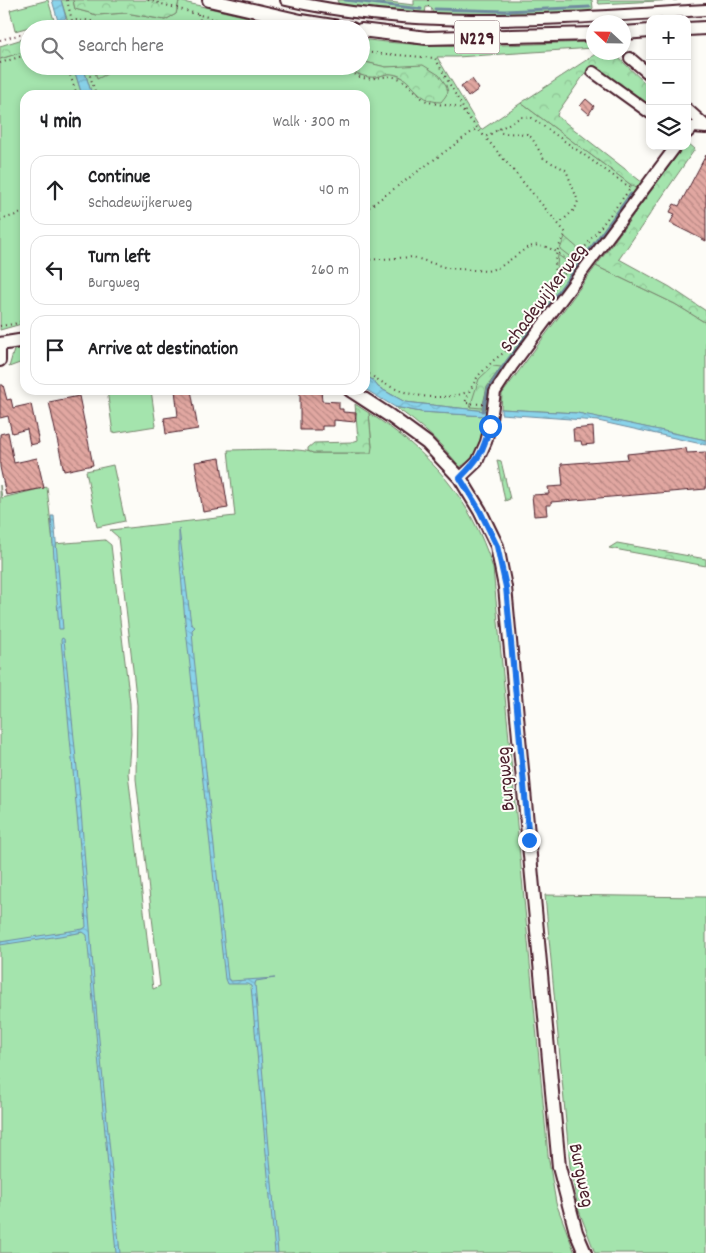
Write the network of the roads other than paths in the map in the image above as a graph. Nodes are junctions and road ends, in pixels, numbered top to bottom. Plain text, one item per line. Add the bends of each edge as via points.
1 (209, 0) edge
2 (286, 0) edge
3 (236, 3) edge
4 (706, 10) edge
5 (297, 20) edge
6 (706, 28) edge
7 (691, 29) edge
8 (370, 31) edge
9 (646, 31) edge
10 (631, 32) edge
11 (586, 34) edge
12 (631, 59) edge
13 (593, 72) dead end
14 (646, 72) edge
15 (646, 110) edge
16 (691, 113) edge
17 (706, 127) edge
18 (691, 130) edge
19 (673, 150) edge
20 (20, 341) edge
21 (0, 344) edge
22 (0, 361) edge
23 (358, 395) edge
24 (460, 478) junction
25 (585, 1253) edge

1 - 3 main road
2 - 4 street via 371,14 439,20 537,20
3 - 5 main road
6 - 7 main road
8 - 11 main road, N229 via 426,38
9 - 10 main road
12 - 14 street
13 - 15 street
16 - 17 street
17 - 18 street
19 - 24 street, Schadewijkerweg via 495,392 486,442 477,462
20 - 21 main road
21 - 22 street
23 - 24 main road, Burgweg via 427,443
24 - 25 main road, Burgweg via 497,546 506,587 559,1167 576,1232

